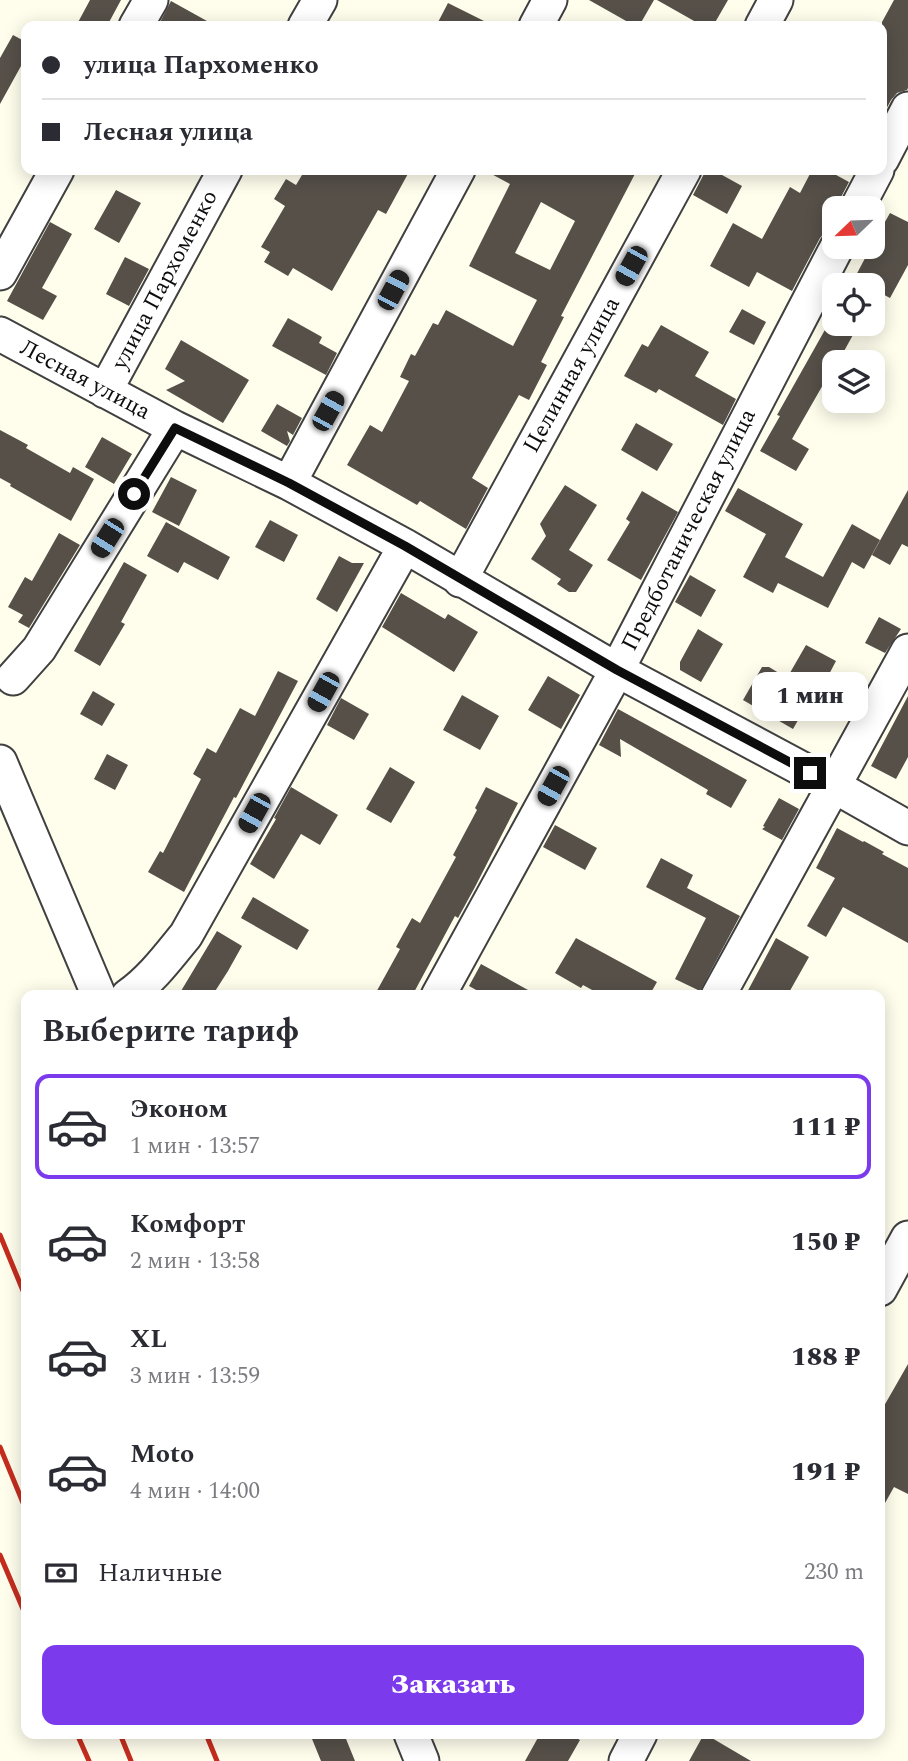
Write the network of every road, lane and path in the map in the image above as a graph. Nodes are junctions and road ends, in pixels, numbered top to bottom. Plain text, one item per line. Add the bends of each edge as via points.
1 (151, 0) edge
2 (320, 0) edge
3 (550, 0) edge
4 (776, 0) edge
5 (139, 21) edge
6 (308, 21) edge
7 (539, 21) edge
8 (765, 21) edge
9 (908, 109) edge
10 (887, 149) edge
11 (54, 175) edge
12 (222, 175) edge
13 (455, 175) edge
14 (681, 175) edge
15 (874, 175) edge
16 (863, 196) edge
17 (830, 259) edge
18 (0, 273) edge
19 (0, 334) edge
20 (105, 391) junction
21 (175, 428) junction
22 (289, 483) junction
23 (405, 546) junction
24 (460, 580) junction
25 (908, 651) edge
26 (617, 670) junction
27 (13, 678) dead end
28 (0, 762) edge
29 (834, 786) junction
30 (908, 828) edge
31 (96, 990) edge
32 (136, 990) edge
33 (441, 990) edge
34 (721, 990) edge
35 (908, 1238) edge
36 (885, 1280) edge
37 (413, 1739) edge
38 (637, 1739) edge
39 (422, 1761) edge
40 (626, 1761) edge

1 - 5 street
2 - 6 street
3 - 7 street
4 - 8 street
9 - 10 street
11 - 18 street
12 - 20 street, улица Пархоменко
13 - 22 street
14 - 24 street, Целинная улица
15 - 16 street
17 - 26 street, Предботаническая улица
19 - 20 street, Лесная улица
20 - 21 street, Лесная улица
21 - 22 street, Лесная улица
21 - 27 street via 39,649
22 - 23 street, Лесная улица
23 - 24 street, Лесная улица
23 - 32 street via 186,935
24 - 26 street, Лесная улица
25 - 29 street
26 - 29 street, Лесная улица
26 - 33 street, Предботаническая улица
28 - 31 street
29 - 30 street, Лесная улица
29 - 34 street
35 - 36 street
37 - 39 street
38 - 40 street

